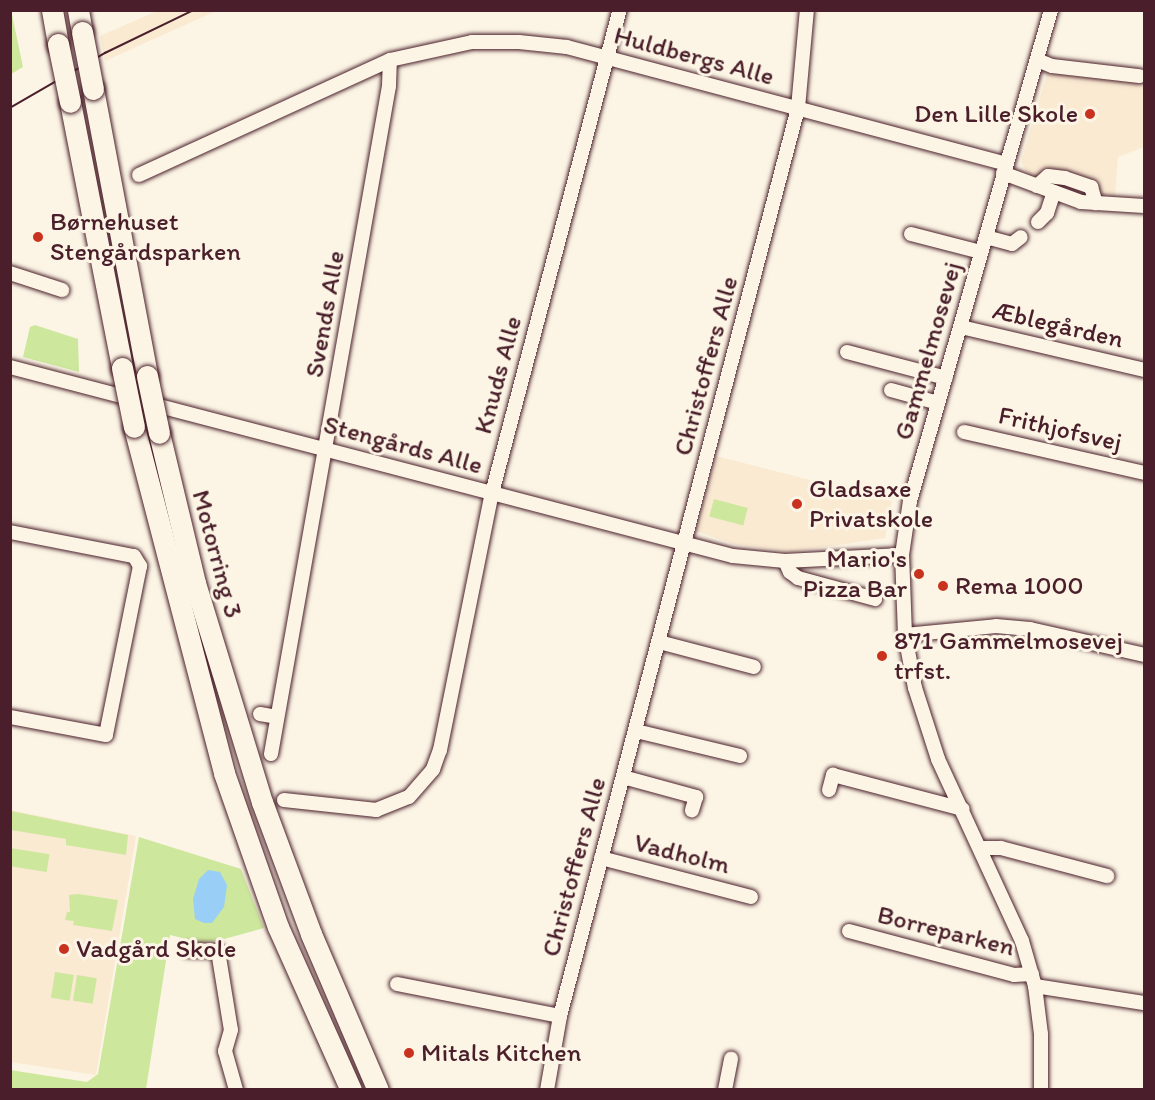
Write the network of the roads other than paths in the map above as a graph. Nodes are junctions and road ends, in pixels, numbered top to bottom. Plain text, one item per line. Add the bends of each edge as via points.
1 (52, 10) edge
2 (78, 10) edge
3 (620, 10) edge
4 (807, 10) edge
5 (1052, 10) edge
6 (608, 58) junction
7 (390, 60) junction
8 (1037, 60) junction
9 (1139, 76) dead end
10 (798, 108) junction
11 (1005, 168) junction
12 (139, 175) dead end
13 (1037, 186) junction
14 (1054, 192) junction
15 (1096, 203) junction
16 (1144, 206) edge
17 (1038, 222) dead end
18 (912, 234) dead end
19 (986, 237) junction
20 (1021, 237) dead end
21 (981, 252) junction
22 (10, 273) edge
23 (62, 290) dead end
24 (961, 327) junction
25 (847, 352) dead end
26 (10, 367) edge
27 (1144, 370) edge
28 (946, 378) junction
29 (891, 390) dead end
30 (938, 403) junction
31 (964, 432) dead end
32 (326, 449) junction
33 (1144, 473) edge
34 (492, 493) junction
35 (10, 532) edge
36 (685, 543) junction
37 (902, 555) junction
38 (786, 561) junction
39 (876, 599) dead end
40 (905, 635) junction
41 (659, 642) junction
42 (1144, 655) edge
43 (754, 667) dead end
44 (260, 714) dead end
45 (10, 717) edge
46 (277, 717) junction
47 (636, 731) junction
48 (271, 754) dead end
49 (740, 756) dead end
50 (623, 777) junction
51 (829, 790) dead end
52 (284, 800) dead end
53 (963, 809) junction
54 (692, 810) dead end
55 (982, 848) junction
56 (601, 858) junction
57 (1107, 876) dead end
58 (751, 897) dead end
59 (849, 931) dead end
60 (187, 950) dead end
61 (1033, 980) junction
62 (397, 984) dead end
63 (1144, 1003) edge
64 (560, 1016) junction
65 (731, 1059) dead end
66 (236, 1089) edge
67 (351, 1089) edge
68 (378, 1089) edge
69 (547, 1089) edge
70 (725, 1089) edge
71 (1041, 1089) edge

1 - 67 highway, Motorring 3, bridge via 134,427 225,773 278,927
2 - 68 highway, Motorring 3, bridge via 147,376 195,583 262,802 311,934
3 - 6 street, Knuds Alle
4 - 10 street, Christoffers Alle
5 - 8 street, Gammelmosevej
6 - 7 street, Huldbergs Alle via 559,46 482,42 435,47
6 - 10 street, Huldbergs Alle
6 - 34 street, Knuds Alle
7 - 12 street, Huldbergs Alle
7 - 32 street, Svends Alle via 389,86
8 - 9 street via 1052,66
8 - 11 street, Gammelmosevej
10 - 11 street, Huldbergs Alle
10 - 36 street, Christoffers Alle
11 - 13 street, Huldbergs Alle
11 - 19 street, Gammelmosevej
13 - 14 street, Huldbergs Alle
13 - 15 street via 1048,176 1083,183 1094,191
14 - 15 street, Huldbergs Alle
14 - 17 street via 1047,213
15 - 16 street, Huldbergs Alle
18 - 21 street
19 - 20 street via 1012,244
19 - 21 street, Gammelmosevej
21 - 24 street, Gammelmosevej
22 - 23 street
24 - 27 street, Æblegården
24 - 28 street, Gammelmosevej
25 - 28 street
26 - 32 street, Stengårds Alle
28 - 30 street, Gammelmosevej
29 - 30 street
30 - 37 street, Gammelmosevej via 910,501
31 - 33 street, Frithjofsvej
32 - 34 street, Stengårds Alle
32 - 46 street, Svends Alle
34 - 36 street, Stengårds Alle
34 - 52 street, Knuds Alle via 433,769 409,796 376,810
35 - 45 street via 134,556 140,566 106,735
36 - 38 street, Stengårds Alle via 734,556
36 - 41 street, Christoffers Alle
37 - 38 street, Stengårds Alle
37 - 40 street, Gammelmosevej
38 - 39 street via 790,572 798,578
40 - 42 street via 996,626 1030,629
40 - 53 street, Gammelmosevej via 931,742
41 - 43 street
41 - 47 street, Christoffers Alle
44 - 46 street
46 - 48 street, Svends Alle
47 - 49 street
47 - 50 street, Christoffers Alle
50 - 54 street via 696,797
50 - 56 street, Christoffers Alle
51 - 53 street via 833,775
53 - 55 street, Gammelmosevej
55 - 57 street via 1001,849
55 - 61 street, Gammelmosevej via 1010,907
56 - 58 street, Vadholm
56 - 64 street, Christoffers Alle
59 - 61 street, Borreparken
60 - 66 street via 218,951 231,1030 225,1051
61 - 63 street, Borreparken
61 - 71 street, Gammelmosevej
62 - 64 street
64 - 69 street, Christoffers Alle
65 - 70 street

